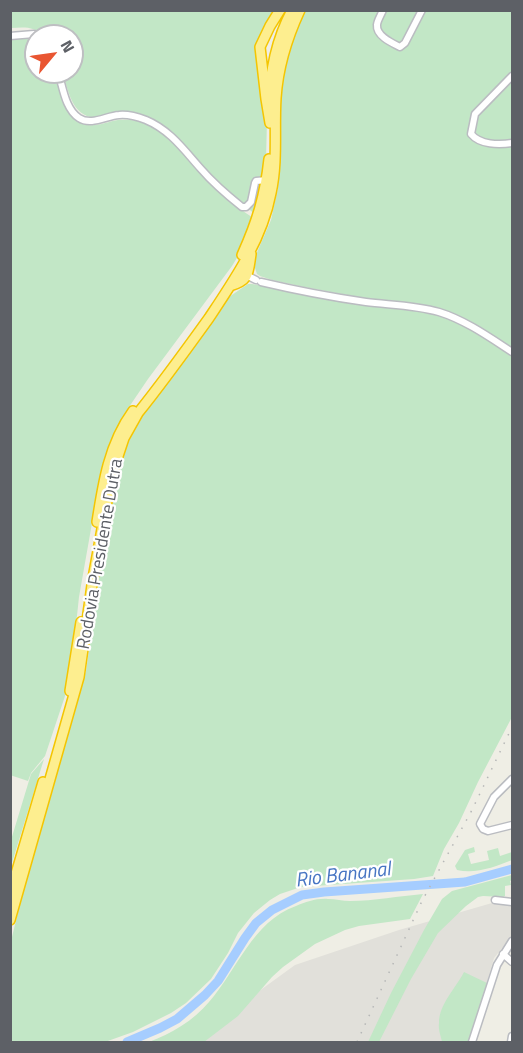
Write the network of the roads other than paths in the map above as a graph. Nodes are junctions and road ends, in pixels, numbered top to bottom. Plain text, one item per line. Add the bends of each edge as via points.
1 (280, 10) edge
2 (292, 10) edge
3 (300, 10) edge
4 (383, 10) edge
5 (422, 10) edge
6 (513, 76) edge
7 (62, 84) edge
8 (270, 123) junction
9 (513, 144) edge
10 (267, 180) junction
11 (253, 248) junction
12 (255, 279) junction
13 (230, 286) junction
14 (513, 352) edge
15 (513, 779) edge
16 (513, 825) edge
17 (20, 857) junction
18 (10, 870) edge
19 (10, 894) edge
20 (495, 900) dead end
21 (513, 902) edge
22 (10, 920) edge
23 (513, 941) edge
24 (503, 954) junction
25 (513, 962) edge
26 (513, 1036) edge
27 (472, 1042) edge
28 (511, 1042) edge

1 - 8 highway via 260,47
2 - 8 highway, Rodovia Presidente Dutra via 271,74
3 - 11 highway, Rodovia Presidente Dutra via 279,74 273,183
4 - 5 street via 378,30 400,47
6 - 9 street via 475,114 471,134 476,140
7 - 10 street via 77,117 89,121 125,115 145,119 166,131 242,207 251,202 256,181
8 - 10 highway, Rodovia Presidente Dutra
10 - 17 highway, Rodovia Presidente Dutra via 242,256 205,315 131,413 108,463 70,691
11 - 12 highway
11 - 13 highway, Rodovia Presidente Dutra
12 - 13 highway
12 - 14 street via 297,291 440,313
13 - 22 highway, Rodovia Presidente Dutra via 138,413 119,451 104,513 79,677
15 - 16 street via 494,797 480,822 488,831
17 - 18 highway
17 - 19 highway, Rodovia Presidente Dutra
20 - 21 street
23 - 24 street
24 - 25 street
24 - 27 street
26 - 28 street

